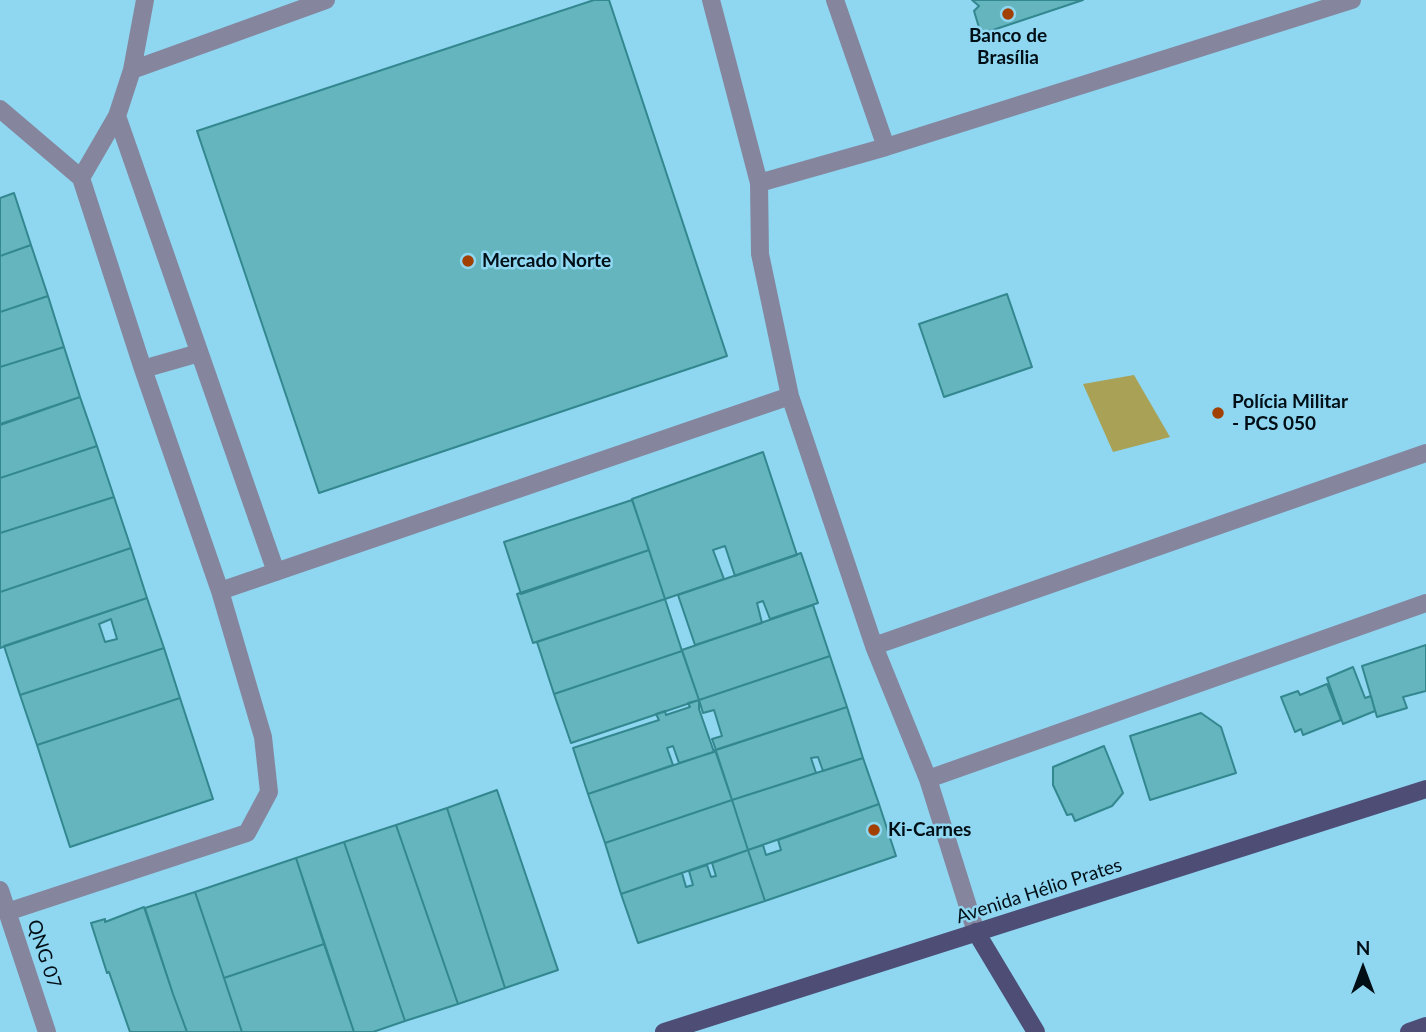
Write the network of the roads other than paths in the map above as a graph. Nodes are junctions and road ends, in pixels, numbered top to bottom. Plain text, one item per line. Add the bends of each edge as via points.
1 (145, 0) edge
2 (326, 0) edge
3 (711, 0) edge
4 (835, 0) edge
5 (1352, 0) edge
6 (132, 71) junction
7 (0, 109) edge
8 (117, 116) junction
9 (886, 148) junction
10 (81, 178) junction
11 (759, 183) junction
12 (200, 352) junction
13 (143, 369) junction
14 (790, 396) junction
15 (1426, 453) edge
16 (276, 572) junction
17 (220, 591) junction
18 (1426, 603) edge
19 (874, 646) junction
20 (928, 779) junction
21 (1426, 789) edge
22 (0, 890) edge
23 (7, 912) junction
24 (976, 932) junction
25 (1426, 1026) edge
26 (47, 1032) edge
27 (664, 1032) edge
28 (1036, 1032) edge
29 (1409, 1032) edge

1 - 6 street
2 - 6 street
3 - 11 street
4 - 9 street
5 - 9 street
6 - 8 street
7 - 10 street
8 - 10 street
8 - 12 street
9 - 11 street
10 - 13 street
11 - 14 street via 760,254
12 - 13 street
12 - 16 street
13 - 17 street
14 - 16 street
14 - 19 street
15 - 19 street
16 - 17 street
17 - 23 street via 263,737 269,792 247,833
18 - 20 street
19 - 20 street
20 - 24 street
21 - 24 main road, Avenida Hélio Prates
22 - 23 street, QNG 07
23 - 26 street, QNG 07
24 - 27 main road, Avenida Hélio Prates
24 - 28 main road
25 - 29 main road

